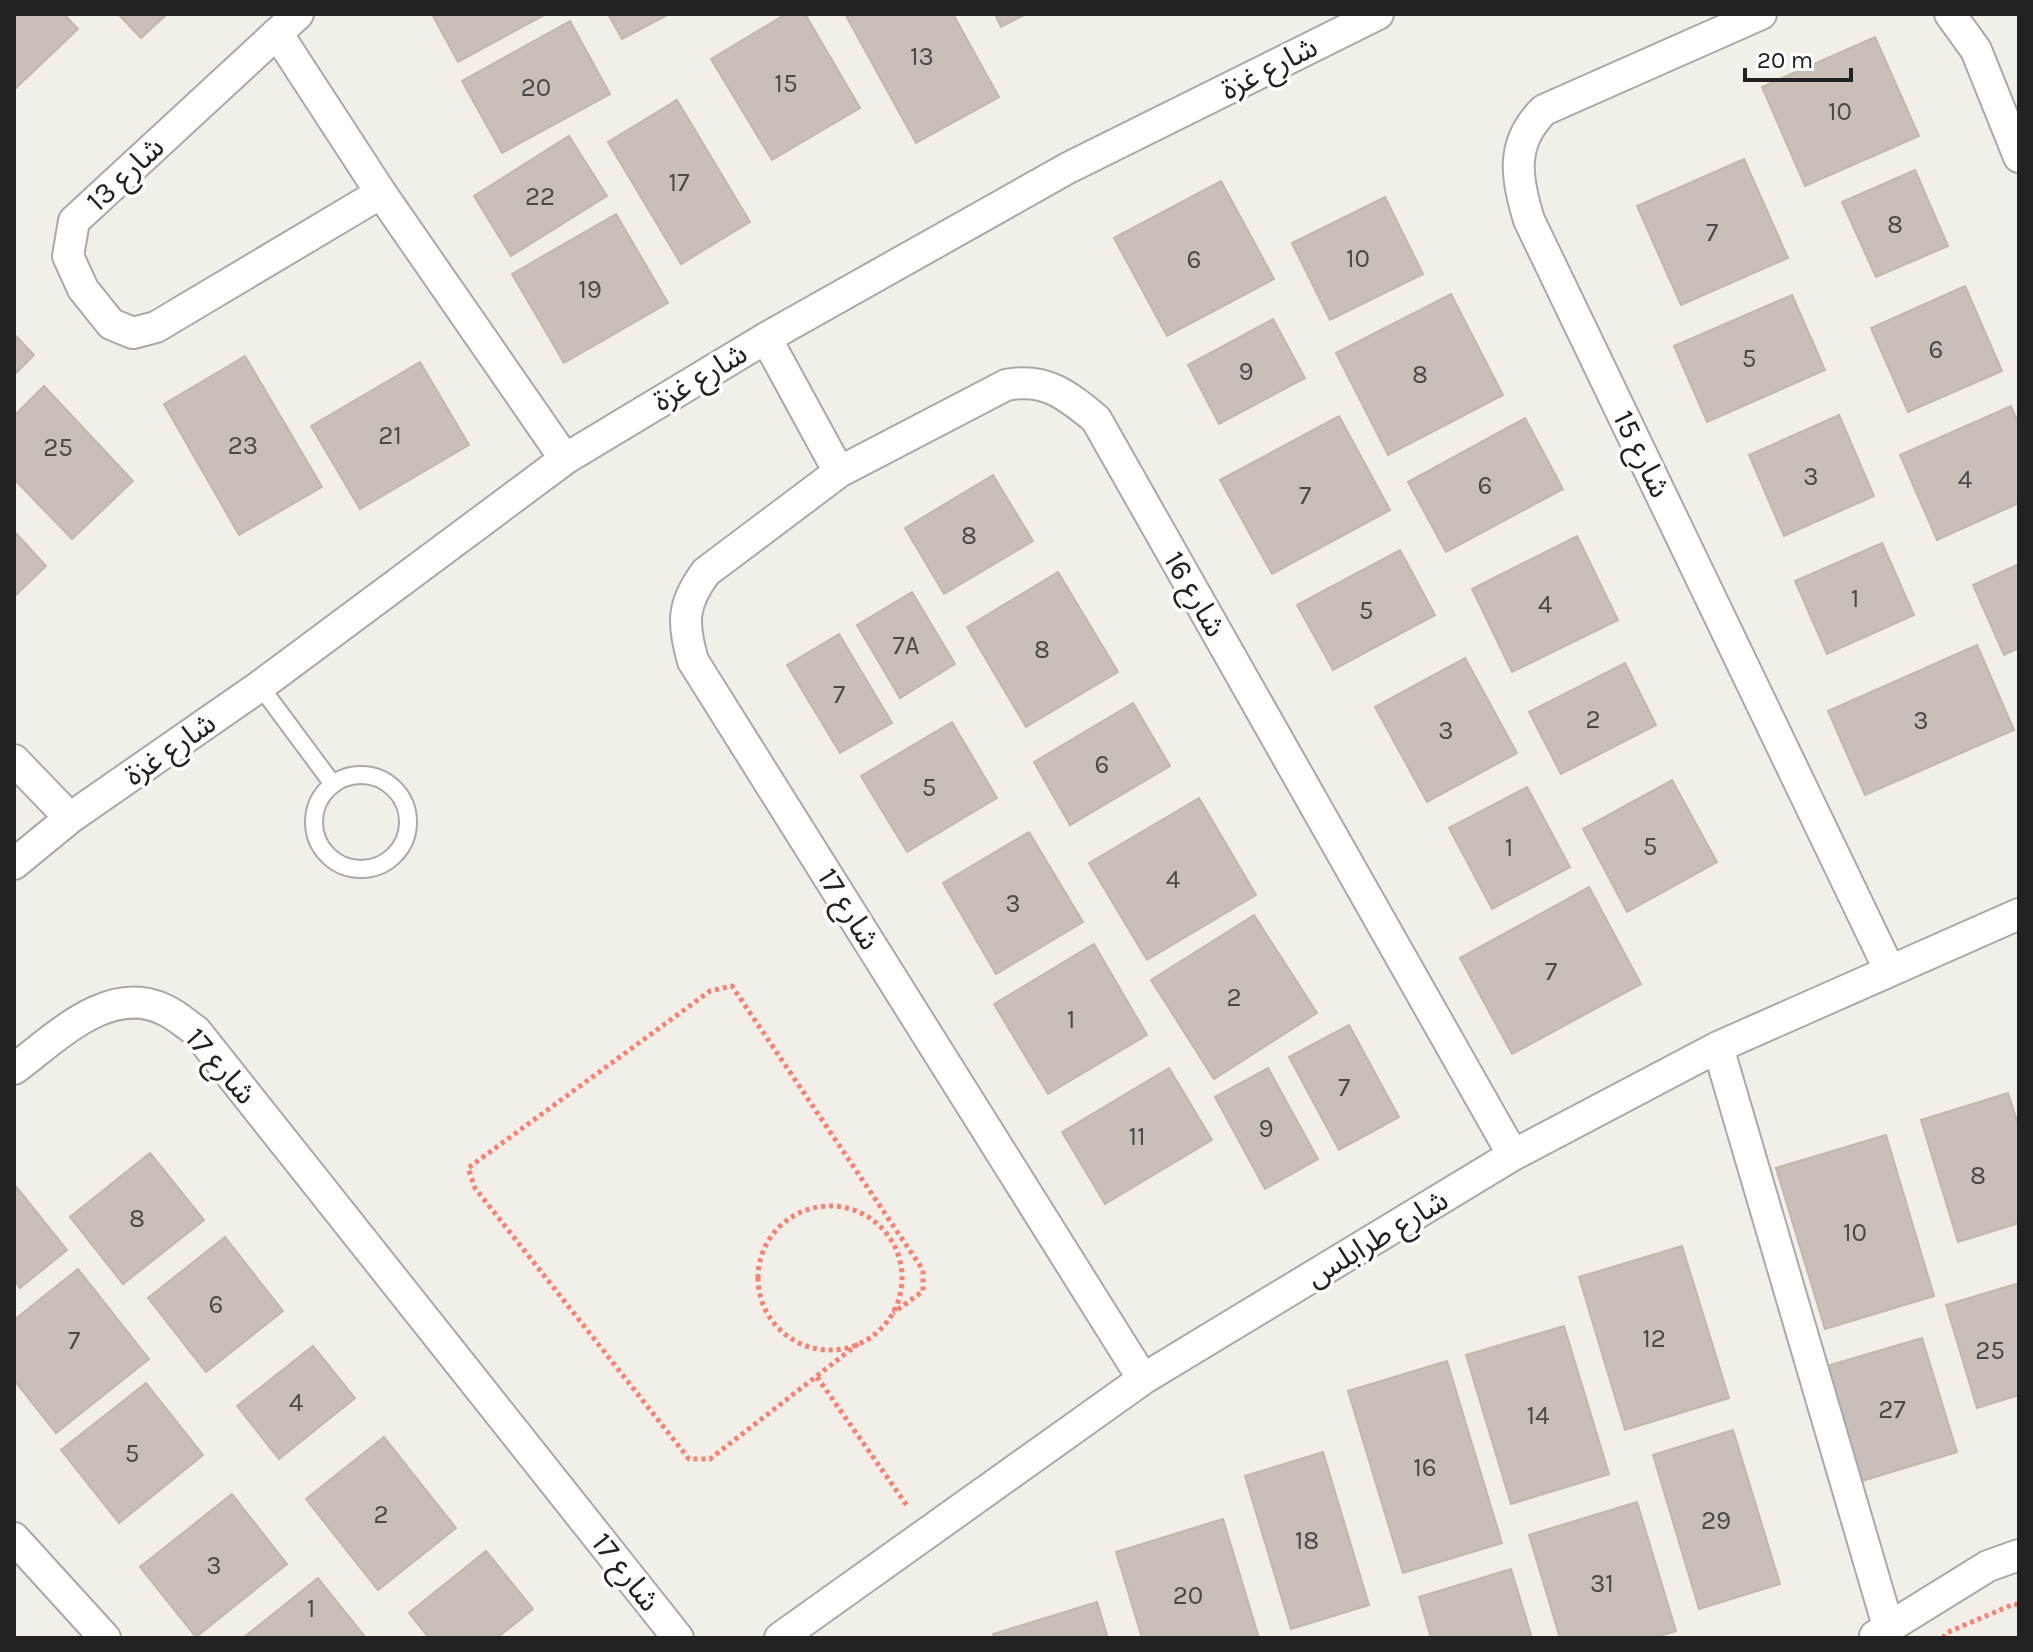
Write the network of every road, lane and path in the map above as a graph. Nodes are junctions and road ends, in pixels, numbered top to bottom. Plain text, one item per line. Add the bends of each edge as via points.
1 (1378, 14) edge
2 (1761, 14) edge
3 (1950, 14) edge
4 (1715, 22) edge
5 (287, 23) edge
6 (2019, 157) edge
7 (381, 193) junction
8 (766, 338) junction
9 (565, 459) junction
10 (839, 472) junction
11 (260, 686) junction
12 (14, 760) edge
13 (332, 783) junction
14 (70, 818) junction
15 (14, 864) edge
16 (2019, 914) edge
17 (1889, 969) junction
18 (1718, 1047) junction
19 (14, 1069) edge
20 (1513, 1155) junction
21 (895, 1227) junction
22 (887, 1234) junction
23 (893, 1313) junction
24 (858, 1344) junction
25 (817, 1377) junction
26 (1143, 1379) junction
27 (927, 1534) junction
28 (14, 1538) edge
29 (2019, 1555) edge
30 (2019, 1605) edge
31 (1881, 1632) edge
32 (784, 1637) edge
33 (105, 1638) edge
34 (678, 1638) edge
35 (1943, 1638) edge

1 - 8 street, شارع غزة via 1068,168
2 - 4 street, شارع 15
3 - 6 street via 1976,50
4 - 17 street, شارع 15 via 1544,110 1528,125 1520,143 1519,187 1529,220
5 - 7 street, شارع 13
5 - 7 street, شارع 13 via 74,221 68,256 83,289 111,324 133,333 156,327
7 - 9 street, شارع 13
8 - 9 street, شارع غزة
8 - 10 street
9 - 11 street, شارع غزة
10 - 20 street, شارع 16 via 1006,385 1050,385 1096,419
10 - 26 street, شارع 17 via 706,572 690,593 685,617 693,661
11 - 13 lane
11 - 14 street, شارع غزة
12 - 14 street
13 - 13 lane via 314,814 322,849 352,869 376,868 389,861 406,838 406,808 400,795 376,777 361,774
14 - 15 street, شارع غزة
16 - 17 street, شارع طرابلس
17 - 18 street, شارع طرابلس
18 - 20 street, شارع طرابلس
18 - 31 street
19 - 34 street, شارع 17 via 89,1014 114,1004 164,1009 196,1031
20 - 26 street, شارع طرابلس
21 - 22 path
21 - 23 path via 923,1270 923,1291
21 - 25 path via 732,986 710,991 468,1168 475,1188 689,1459 710,1459
22 - 23 path via 901,1272
22 - 24 path via 870,1218 827,1206 784,1222 760,1260 763,1305 792,1340 814,1349
23 - 24 path via 878,1332
24 - 25 path
25 - 27 path
26 - 27 street, شارع طرابلس
27 - 32 street, شارع طرابلس
28 - 33 street
29 - 31 street via 1988,1566
30 - 35 path

